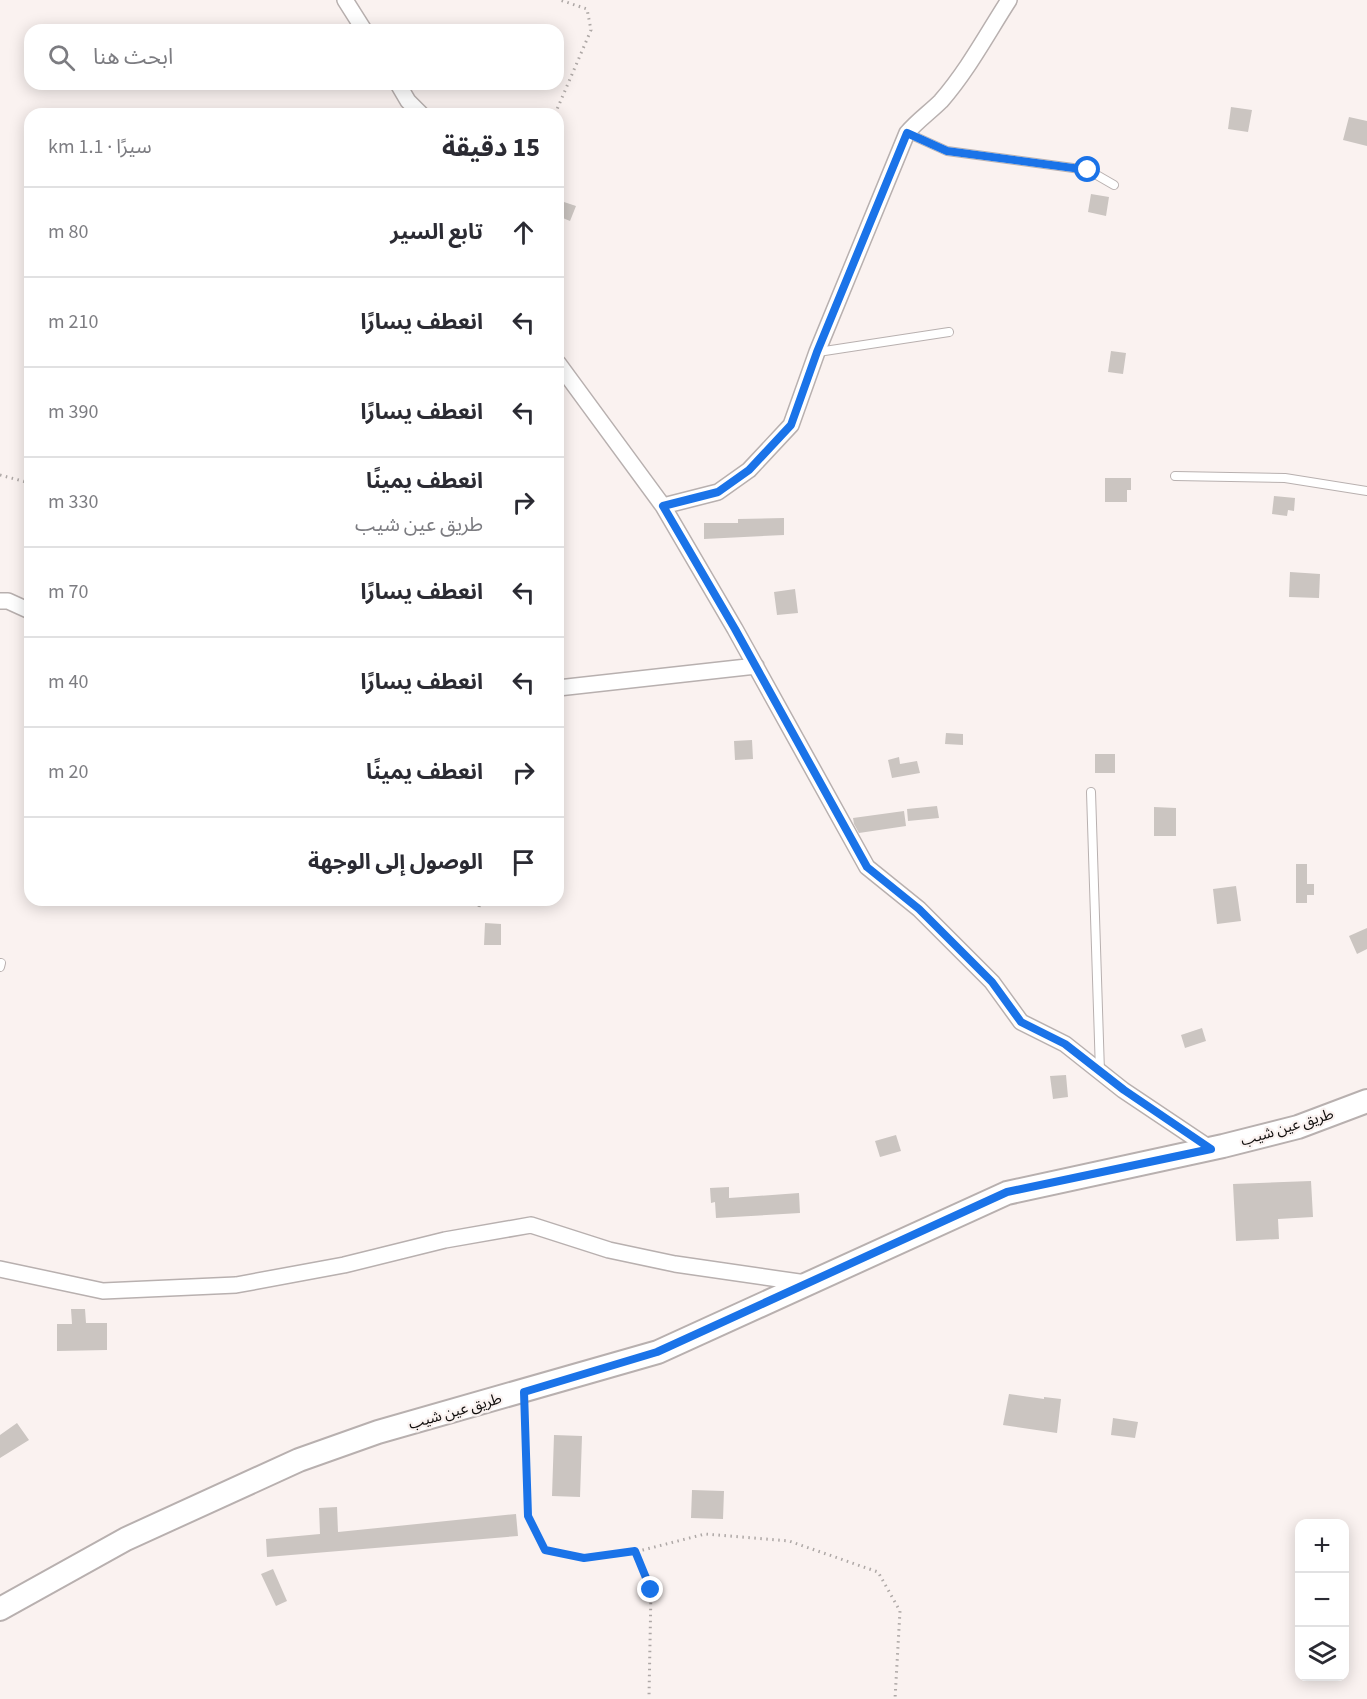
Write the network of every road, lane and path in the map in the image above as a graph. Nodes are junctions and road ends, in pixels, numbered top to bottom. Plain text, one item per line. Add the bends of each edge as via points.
1 (345, 0) edge
2 (560, 0) edge
3 (1009, 0) edge
4 (360, 24) edge
5 (402, 90) edge
6 (415, 108) edge
7 (558, 108) edge
8 (907, 133) junction
9 (1114, 185) dead end
10 (949, 332) dead end
11 (817, 352) junction
12 (564, 371) edge
13 (0, 475) edge
14 (1175, 476) dead end
15 (24, 481) edge
16 (1367, 491) edge
17 (663, 506) junction
18 (0, 601) edge
19 (24, 608) edge
20 (756, 666) junction
21 (564, 687) edge
22 (1091, 792) dead end
23 (1100, 1072) junction
24 (1367, 1101) edge
25 (1211, 1149) junction
26 (0, 1269) edge
27 (809, 1284) junction
28 (524, 1392) junction
29 (635, 1551) junction
30 (0, 1610) edge
31 (649, 1696) dead end
32 (895, 1699) edge

1 - 4 street
2 - 7 path via 587,9 591,30
3 - 8 street via 967,68 939,103
5 - 6 street
8 - 9 lane via 947,151 1088,170
8 - 11 street
10 - 11 lane
11 - 17 street via 791,425 770,450 718,492
12 - 17 street
13 - 15 path
14 - 16 lane via 1284,478
17 - 20 street
18 - 19 street
20 - 21 street
20 - 23 street via 867,867 927,917 992,982 1021,1022 1065,1044
22 - 23 lane
23 - 25 street
24 - 25 main road, طريق عين شيب via 1298,1127
25 - 27 main road, طريق عين شيب via 1007,1192
26 - 27 street via 103,1291 236,1285 531,1225 609,1250
27 - 28 main road, طريق عين شيب via 657,1352
28 - 29 path via 528,1516 545,1550 584,1558
28 - 30 main road, طريق عين شيب via 378,1432 299,1460 126,1539
29 - 31 path via 651,1590
29 - 32 path via 705,1534 789,1541 878,1572 900,1611

